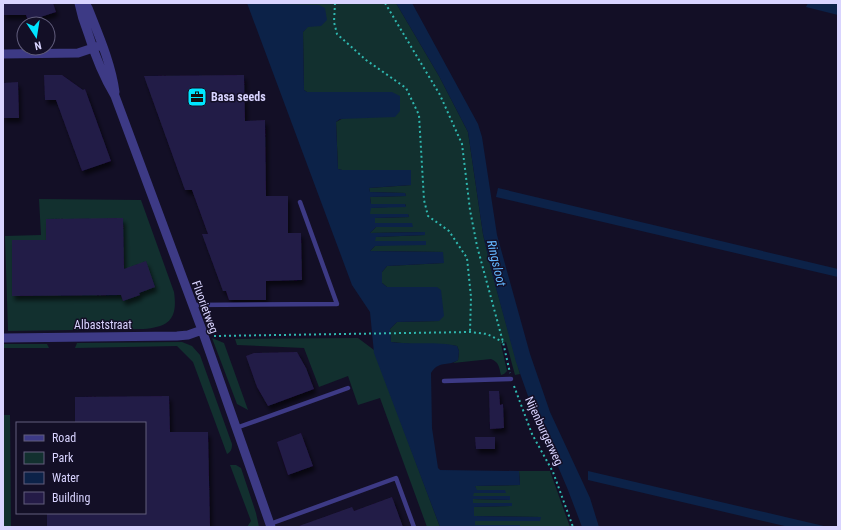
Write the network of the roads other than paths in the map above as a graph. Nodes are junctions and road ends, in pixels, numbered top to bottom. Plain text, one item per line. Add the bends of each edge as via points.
1 (79, 3) edge
2 (85, 3) edge
3 (102, 45) junction
4 (93, 48) junction
5 (3, 54) edge
6 (115, 96) junction
7 (300, 202) dead end
8 (192, 305) junction
9 (203, 333) junction
10 (3, 338) edge
11 (511, 379) road end
12 (444, 381) dead end
13 (348, 388) dead end
14 (236, 428) junction
15 (270, 526) edge
16 (414, 527) edge

1 - 4 street, Fluorietweg
2 - 3 street, Fluorietweg
3 - 4 street
3 - 6 street, Fluorietweg via 113,77
4 - 5 street via 78,53
4 - 6 street, Fluorietweg via 104,78
6 - 8 street, Fluorietweg
7 - 8 lane via 337,304
8 - 9 street, Fluorietweg
9 - 10 street, Albaststraat via 177,336
9 - 14 street, Fluorietweg
11 - 12 lane
13 - 14 lane
14 - 15 street, Fluorietweg
15 - 16 lane via 396,478

